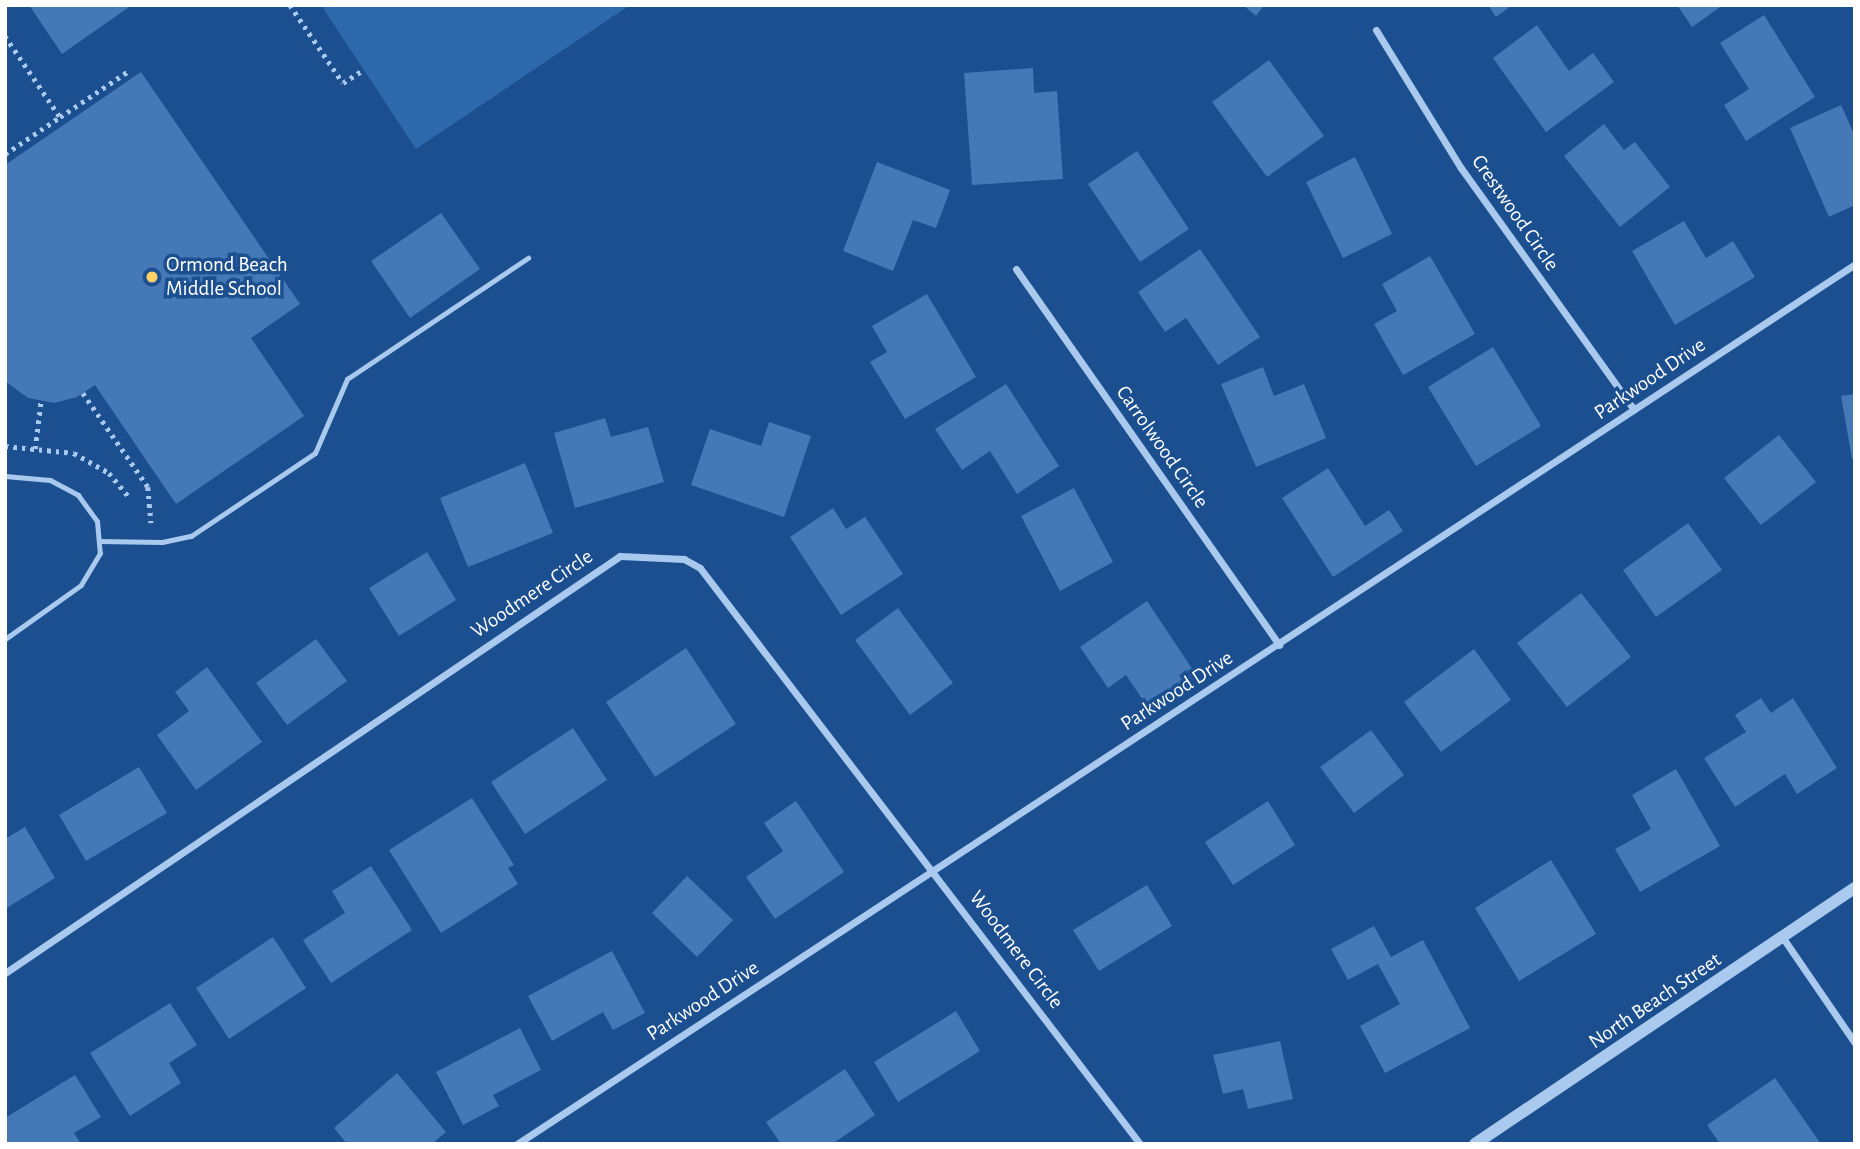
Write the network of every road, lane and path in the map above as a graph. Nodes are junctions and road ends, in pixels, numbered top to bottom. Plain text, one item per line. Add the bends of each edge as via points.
1 (290, 5) edge
2 (1376, 30) dead end
3 (5, 36) edge
4 (130, 70) dead end
5 (363, 70) dead end
6 (60, 117) junction
7 (5, 154) edge
8 (528, 258) dead end
9 (1855, 264) edge
10 (1016, 269) dead end
11 (83, 393) dead end
12 (41, 400) dead end
13 (1634, 410) junction
14 (5, 446) edge
15 (34, 449) junction
16 (5, 476) edge
17 (128, 496) dead end
18 (151, 523) dead end
19 (99, 541) junction
20 (5, 639) edge
21 (1279, 645) junction
22 (934, 870) junction
23 (1855, 888) edge
24 (1783, 938) junction
25 (5, 974) edge
26 (1855, 1043) edge
27 (517, 1144) edge
28 (1140, 1144) edge
29 (1475, 1144) edge

1 - 5 path via 343,83
2 - 13 street, Crestwood Circle via 1461,168
3 - 6 path
4 - 6 path
6 - 7 path
8 - 19 lane via 347,379 315,453 191,536 162,542
9 - 13 street, Parkwood Drive
10 - 21 street, Carrolwood Circle
11 - 18 path via 148,487
12 - 15 path
13 - 21 street, Parkwood Drive
14 - 15 path
15 - 17 path via 74,453 109,473
16 - 19 lane via 50,480 78,495 97,521
19 - 20 lane via 100,552 81,585
21 - 22 street, Parkwood Drive
22 - 25 street, Woodmere Circle via 701,568 684,559 620,556
22 - 27 street, Parkwood Drive
22 - 28 street, Woodmere Circle
23 - 24 street, North Beach Street
24 - 26 street
24 - 29 street, North Beach Street

